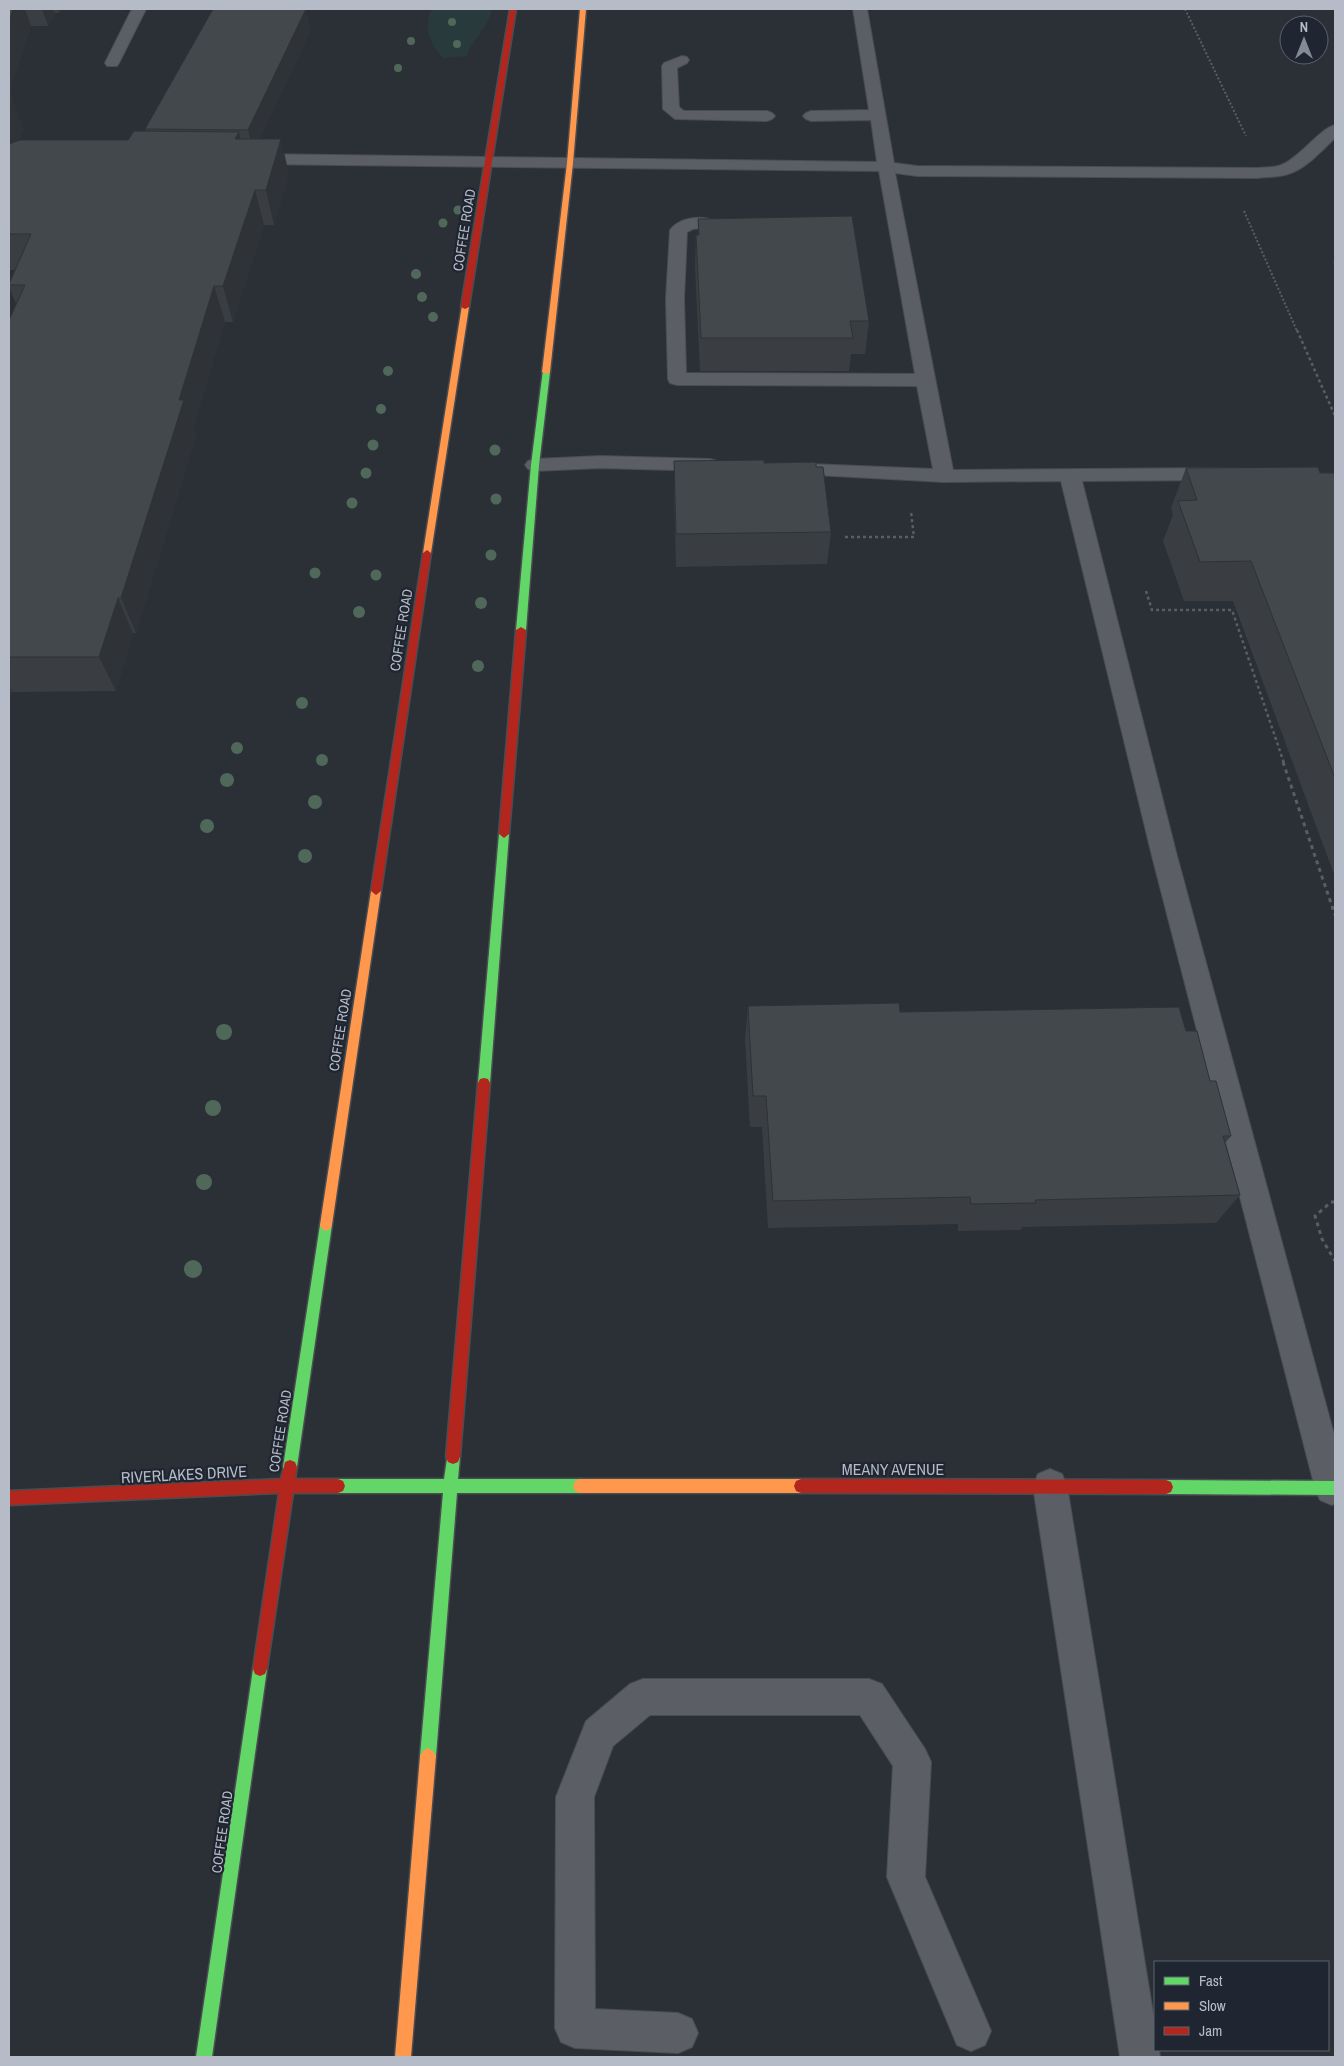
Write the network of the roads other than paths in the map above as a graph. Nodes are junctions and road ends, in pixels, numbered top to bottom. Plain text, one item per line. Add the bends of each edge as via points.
1 (139, 9) edge
2 (514, 9) edge
3 (583, 9) edge
4 (860, 9) edge
5 (682, 60) dead end
6 (112, 63) dead end
7 (877, 115) junction
8 (767, 116) dead end
9 (811, 116) dead end
10 (1335, 130) edge
11 (235, 159) edge
12 (491, 161) junction
13 (570, 163) junction
14 (886, 168) junction
15 (704, 224) edge
16 (926, 380) junction
17 (534, 465) junction
18 (724, 466) edge
19 (763, 468) edge
20 (1234, 474) edge
21 (1070, 475) junction
22 (944, 476) junction
23 (287, 1486) junction
24 (451, 1486) junction
25 (1050, 1486) junction
26 (1334, 1488) edge
27 (9, 1498) edge
28 (971, 2032) dead end
29 (678, 2033) dead end
30 (204, 2057) edge
31 (403, 2057) edge
32 (1140, 2057) edge

1 - 6 street
2 - 12 main road, COFFEE ROAD
3 - 13 main road
4 - 7 street
5 - 8 street via 669,66 670,109 680,116
7 - 9 street
7 - 14 street
10 - 14 street via 1285,170 1258,173
11 - 12 street
12 - 13 street
12 - 23 main road, COFFEE ROAD via 439,477
13 - 14 street via 864,165
13 - 17 main road
14 - 16 street
15 - 16 street via 689,224 679,230 675,299 677,379
16 - 22 street
17 - 18 street via 600,462
17 - 24 main road
19 - 22 street
20 - 21 street
21 - 22 street
21 - 26 street via 1195,977
23 - 24 main road, RIVERLAKES DRIVE
23 - 27 main road, RIVERLAKES DRIVE
23 - 30 main road, COFFEE ROAD
24 - 25 main road, MEANY AVENUE
24 - 31 main road
25 - 26 main road, MEANY AVENUE
25 - 32 street
28 - 29 street via 906,1877 912,1762 869,1697 643,1697 599,1734 575,1797 575,2028

